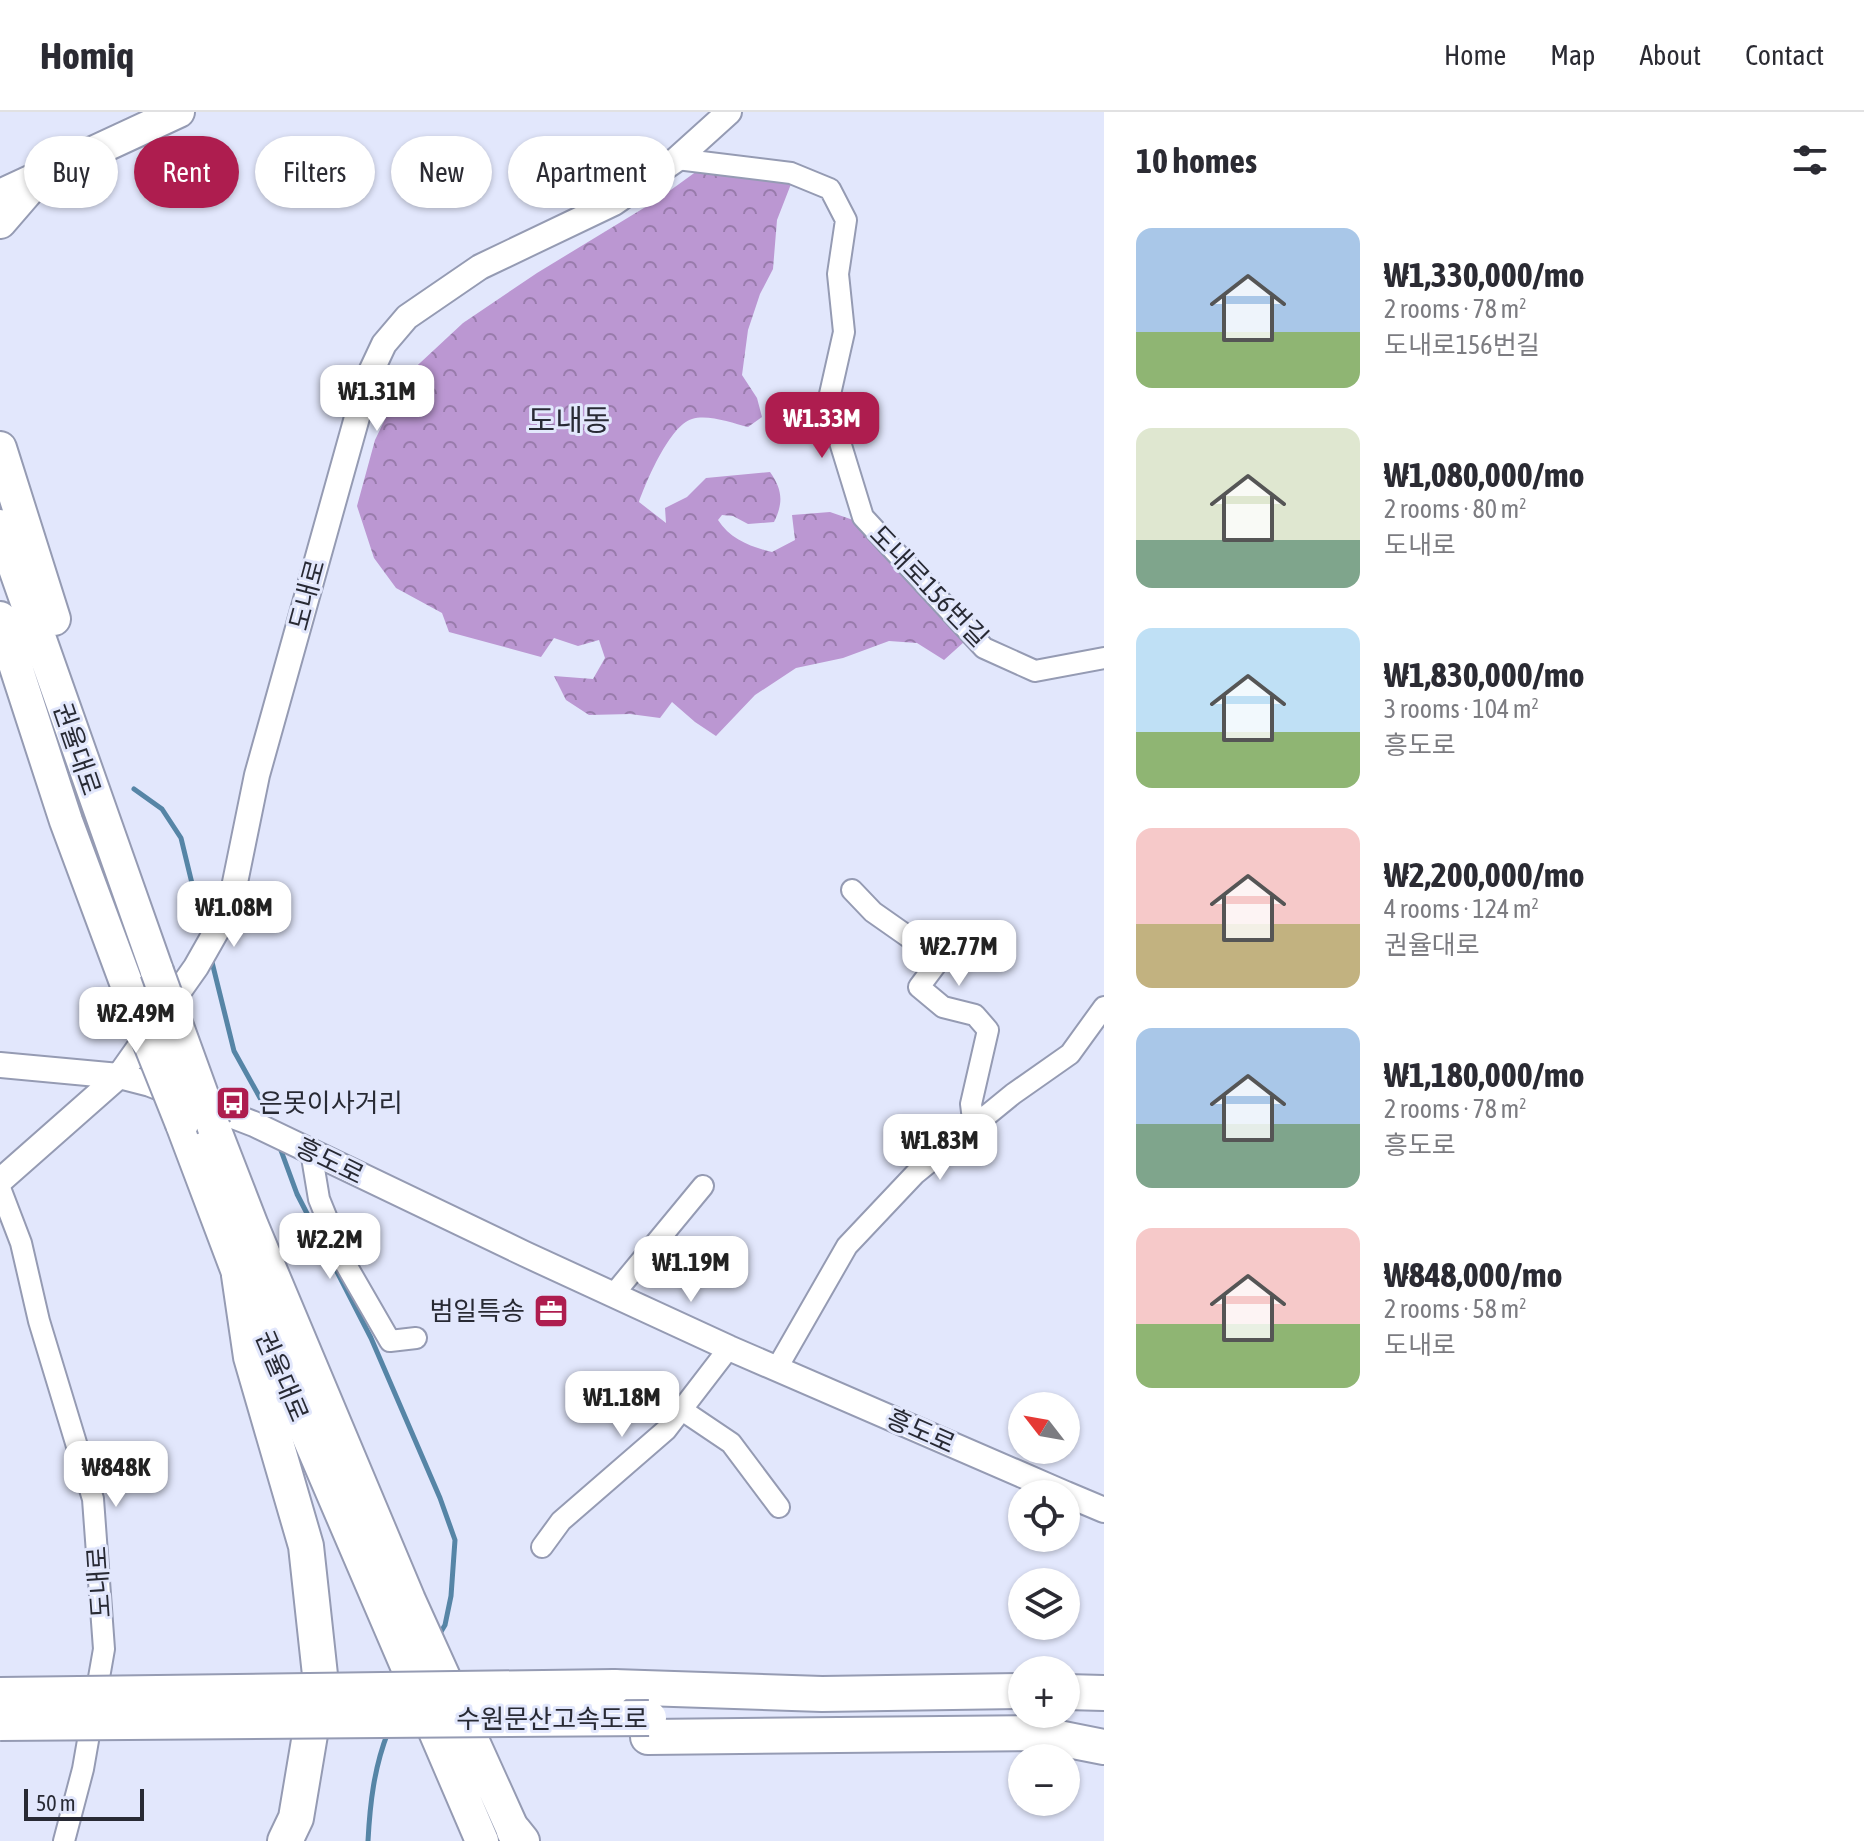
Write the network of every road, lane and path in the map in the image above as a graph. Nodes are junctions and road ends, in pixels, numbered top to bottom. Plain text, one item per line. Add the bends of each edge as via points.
1 (179, 112) edge
2 (729, 112) edge
3 (118, 141) edge
4 (677, 159) junction
5 (24, 181) edge
6 (24, 184) edge
7 (0, 185) edge
8 (24, 194) edge
9 (0, 195) edge
10 (0, 222) edge
11 (0, 448) edge
12 (0, 526) edge
13 (0, 618) edge
14 (1104, 658) edge
15 (0, 675) edge
16 (119, 866) junction
17 (84, 870) junction
18 (852, 890) dead end
19 (1104, 1007) edge
20 (0, 1065) edge
21 (119, 1076) junction
22 (974, 1127) junction
23 (306, 1149) junction
24 (0, 1181) edge
25 (703, 1186) dead end
26 (0, 1188) edge
27 (239, 1275) junction
28 (613, 1295) junction
29 (416, 1338) dead end
30 (729, 1348) junction
31 (777, 1368) junction
32 (682, 1410) junction
33 (1034, 1480) edge
34 (1080, 1500) edge
35 (779, 1507) dead end
36 (1104, 1510) edge
37 (542, 1547) dead end
38 (1008, 1691) edge
39 (1080, 1692) edge
40 (1104, 1693) edge
41 (0, 1695) edge
42 (0, 1723) edge
43 (1104, 1726) edge
44 (648, 1727) junction
45 (0, 1739) edge
46 (1104, 1747) edge
47 (502, 1836) edge
48 (64, 1841) edge
49 (285, 1841) edge

1 - 3 main road
2 - 4 street, 도내로
4 - 14 street, 도내로156번길 via 791,173 830,189 846,220 838,274 844,332 828,403 863,517 984,648 1035,671
4 - 21 street, 도내로 via 614,203 480,267 407,317 384,344 368,378 257,775 230,907 196,967
5 - 7 highway
6 - 9 main road
8 - 10 highway
11 - 16 highway via 56,623
12 - 16 highway, 권율대로
13 - 17 highway, 권율대로
15 - 17 highway
16 - 47 highway, 권율대로, bridge via 241,1199 498,1798
17 - 27 highway, 권율대로, bridge
18 - 22 street via 873,912 940,959 919,987 943,1007 975,1015 988,1030 971,1104
19 - 22 street via 1070,1054
20 - 21 street, 흥도로
21 - 23 street, 흥도로 via 254,1124
21 - 24 street, 도내로
22 - 31 street via 915,1174 847,1246
23 - 28 street, 흥도로
23 - 29 street via 345,1263 390,1341
25 - 28 street
26 - 48 street, 도내로 via 21,1243 93,1499 104,1649
27 - 47 highway, 권율대로, bridge via 388,1624
27 - 49 highway via 251,1357 306,1546 320,1675 296,1818
28 - 30 street, 흥도로
30 - 31 street, 흥도로
30 - 32 street
31 - 33 street, 흥도로
32 - 35 street via 731,1443
32 - 37 street via 561,1521
34 - 36 street, 흥도로
38 - 41 highway, 수원문산고속도로, bridge via 822,1694 614,1687
39 - 40 highway
42 - 44 highway, 수원문산고속도로, bridge
43 - 44 highway, 수원문산고속도로 via 1042,1722
44 - 45 highway
44 - 46 highway via 1033,1733

